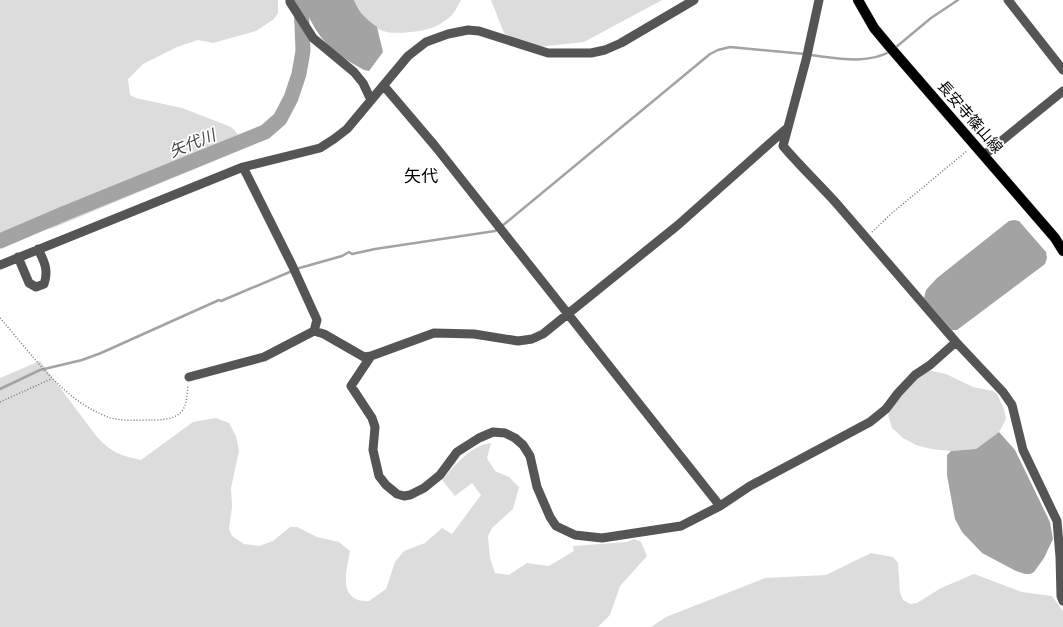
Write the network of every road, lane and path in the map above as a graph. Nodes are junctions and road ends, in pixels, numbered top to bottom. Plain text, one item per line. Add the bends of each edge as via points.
1 (290, 0) edge
2 (694, 0) edge
3 (819, 0) edge
4 (858, 0) edge
5 (1008, 0) edge
6 (1063, 70) edge
7 (384, 86) junction
8 (1063, 91) edge
9 (371, 100) junction
10 (786, 128) junction
11 (974, 145) junction
12 (984, 155) junction
13 (243, 167) junction
14 (866, 238) junction
15 (38, 249) junction
16 (1063, 251) edge
17 (18, 257) junction
18 (0, 264) edge
19 (568, 315) junction
20 (0, 318) edge
21 (314, 331) junction
22 (956, 342) junction
23 (371, 356) junction
24 (189, 377) joint
25 (52, 379) junction
26 (0, 402) edge
27 (720, 506) junction
28 (1063, 601) edge

1 - 9 street via 313,38 354,72
2 - 7 street via 621,43 591,53 548,53 479,31 468,30 448,34 426,42 408,56
3 - 10 street via 806,60
4 - 11 main road, 長安寺篠山線 via 874,28
5 - 6 street
7 - 9 street
7 - 19 street via 435,146
8 - 12 street
9 - 13 street via 347,129 320,148
10 - 14 street via 783,146
10 - 19 street via 678,225
11 - 12 main road, 長安寺篠山線
11 - 14 path
12 - 16 main road, 長安寺篠山線 via 1056,238
13 - 15 street
13 - 21 street via 317,320
14 - 22 street
15 - 17 street
15 - 17 street via 47,275 44,284 36,287 29,284
17 - 18 street
19 - 23 street via 532,339 518,341 474,334 434,333
19 - 27 street
20 - 25 path
21 - 23 street via 364,357
21 - 24 street via 264,357
22 - 27 street via 915,375 870,422 750,486
22 - 28 street via 1012,404 1023,450 1057,521
23 - 27 street via 351,386 375,427 373,450 379,476 397,494 410,495 424,488 440,475 457,452 478,438 493,432 505,433 524,445 530,456 537,487 550,517 556,526 575,536 602,538 682,526
24 - 25 path via 182,411 163,420 141,421 104,416 68,395
25 - 26 path

